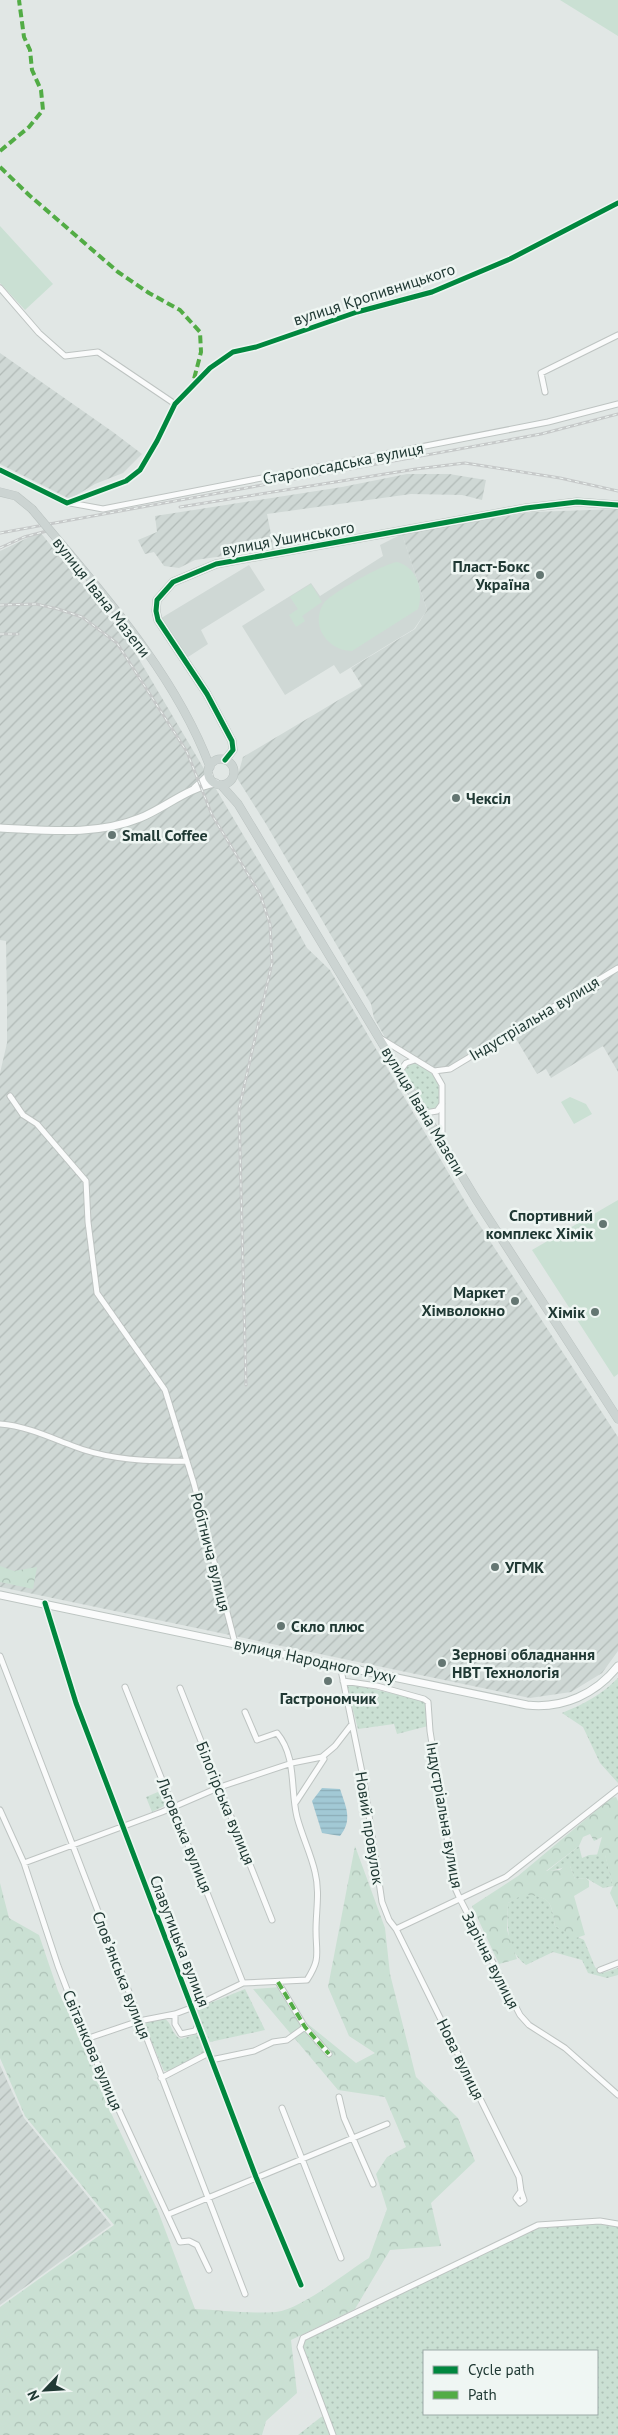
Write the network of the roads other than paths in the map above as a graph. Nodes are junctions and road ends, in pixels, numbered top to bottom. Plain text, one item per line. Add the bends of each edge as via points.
1 (618, 203) edge
2 (0, 288) edge
3 (618, 336) edge
4 (545, 392) dead end
5 (174, 404) junction
6 (618, 404) edge
7 (0, 470) edge
8 (0, 492) edge
9 (67, 503) junction
10 (618, 505) edge
11 (201, 744) junction
12 (221, 760) junction
13 (209, 771) junction
14 (230, 781) junction
15 (218, 784) junction
16 (193, 790) junction
17 (235, 800) junction
18 (0, 828) edge
19 (618, 968) edge
20 (380, 1038) junction
21 (415, 1060) junction
22 (450, 1069) junction
23 (400, 1071) junction
24 (434, 1071) junction
25 (442, 1085) junction
26 (10, 1096) dead end
27 (443, 1103) junction
28 (425, 1113) junction
29 (442, 1142) junction
30 (618, 1419) edge
31 (0, 1424) edge
32 (187, 1461) junction
33 (0, 1595) edge
34 (44, 1603) junction
35 (235, 1643) junction
36 (0, 1656) edge
37 (340, 1665) junction
38 (618, 1666) edge
39 (343, 1681) junction
40 (125, 1687) dead end
41 (180, 1688) dead end
42 (245, 1712) dead end
43 (352, 1724) junction
44 (322, 1757) junction
45 (292, 1763) junction
46 (220, 1787) junction
47 (618, 1790) edge
48 (295, 1803) junction
49 (174, 1807) junction
50 (0, 1810) edge
51 (123, 1826) junction
52 (72, 1845) junction
53 (24, 1863) junction
54 (460, 1898) junction
55 (272, 1920) dead end
56 (396, 1929) junction
57 (618, 1963) edge
58 (600, 1970) dead end
59 (278, 1982) junction
60 (243, 1983) junction
61 (192, 2008) junction
62 (175, 2014) junction
63 (139, 2021) junction
64 (198, 2025) junction
65 (306, 2028) junction
66 (86, 2040) junction
67 (209, 2054) junction
68 (329, 2054) dead end
69 (212, 2060) junction
70 (161, 2078) junction
71 (339, 2096) dead end
72 (618, 2096) edge
73 (282, 2108) dead end
74 (388, 2124) dead end
75 (352, 2138) junction
76 (302, 2159) junction
77 (256, 2177) junction
78 (373, 2184) dead end
79 (521, 2190) dead end
80 (208, 2197) junction
81 (169, 2214) junction
82 (618, 2224) edge
83 (341, 2258) dead end
84 (209, 2270) dead end
85 (302, 2285) dead end
86 (245, 2294) dead end
87 (333, 2435) edge

1 - 5 street, вулиця Кропивницького via 510,259 432,292 357,312 233,352 210,368
2 - 5 street via 39,333 65,356 98,352
3 - 4 street via 541,373
5 - 9 street via 140,470 126,481
6 - 9 street, Старопосадська вулиця via 548,422 103,509
7 - 9 street, Старопосадська вулиця
8 - 11 main road, вулиця Івана Мазепи, bridge via 16,496 32,509 137,638
10 - 12 street, вулиця Ушинського via 577,502 526,508 216,564 173,582 157,600 156,616 207,694 232,741 233,750
11 - 12 main road, вулиця Івана Мазепи
11 - 13 main road, вулиця Івана Мазепи
12 - 13 main road
12 - 14 main road, вулиця Івана Мазепи via 233,768
13 - 15 main road, вулиця Івана Мазепи
13 - 16 street
14 - 15 main road
14 - 17 main road, вулиця Івана Мазепи
15 - 16 street
15 - 17 main road, вулиця Івана Мазепи
16 - 18 street via 157,810 119,825 86,830
17 - 20 main road, вулиця Івана Мазепи
19 - 22 street, Індустріальна вулиця
20 - 21 street
20 - 23 main road, вулиця Івана Мазепи
21 - 23 street via 406,1063
21 - 24 street
22 - 24 street, Індустріальна вулиця
22 - 25 street
23 - 28 main road, вулиця Івана Мазепи
24 - 25 street
25 - 27 street
26 - 32 street, Робітнича вулиця via 23,1115 37,1124 86,1181 97,1293 166,1390
27 - 28 street via 437,1112
27 - 29 street
28 - 29 main road, вулиця Івана Мазепи
29 - 30 main road, вулиця Івана Мазепи via 513,1259
31 - 32 street via 50,1435 74,1447 109,1456 163,1462
32 - 35 street, Робітнича вулиця
33 - 34 street, вулиця Народного Руху
34 - 35 street, вулиця Народного Руху
34 - 51 street, Славутицька вулиця via 58,1652
35 - 37 street, вулиця Народного Руху
36 - 52 street, Словʼянська вулиця
37 - 38 street, вулиця Народного Руху via 540,1706 574,1700 591,1692
37 - 39 street, Новий провулок
39 - 43 street, Новий провулок
39 - 54 street, Індустріальна вулиця via 376,1686 428,1702 430,1731
40 - 49 street, Льговська вулиця
41 - 46 street, Білогірська вулиця
42 - 45 street via 256,1740 277,1733
43 - 44 street
43 - 56 street, Новий провулок via 382,1902
44 - 45 street
44 - 48 street via 324,1760
45 - 46 street
45 - 48 street
46 - 49 street
46 - 55 street, Білогірська вулиця
47 - 54 street via 506,1878
48 - 59 street via 316,1873 317,1963 307,1980
49 - 51 street
49 - 60 street, Льговська вулиця
50 - 53 street, Світанкова вулиця
51 - 52 street
51 - 61 street, Славутицька вулиця
52 - 53 street
52 - 63 street, Словʼянська вулиця
53 - 66 street, Світанкова вулиця
54 - 56 street
54 - 72 street, Зарічна вулиця via 520,2015 565,2048
56 - 79 street, Нова вулиця via 515,2168
57 - 58 street
59 - 60 street
59 - 65 street
60 - 61 street
61 - 62 street
61 - 64 street, Славутицька вулиця
62 - 63 street
62 - 64 street via 175,2024 181,2034 195,2031
63 - 66 street
63 - 70 street, Словʼянська вулиця
64 - 67 street, Славутицька вулиця
65 - 68 street
65 - 69 street via 287,2040
66 - 81 street, Світанкова вулиця
67 - 69 street, Славутицька вулиця
67 - 70 street
69 - 77 street, Славутицька вулиця
70 - 80 street, Словʼянська вулиця
71 - 75 street
73 - 76 street
74 - 75 street
75 - 76 street
75 - 78 street
76 - 77 street
76 - 83 street
77 - 80 street
77 - 85 street, Славутицька вулиця
80 - 81 street
80 - 86 street, Словʼянська вулиця
81 - 84 street, Світанкова вулиця via 180,2242 189,2241 197,2245
82 - 87 street via 600,2221 538,2224 303,2338 300,2347

